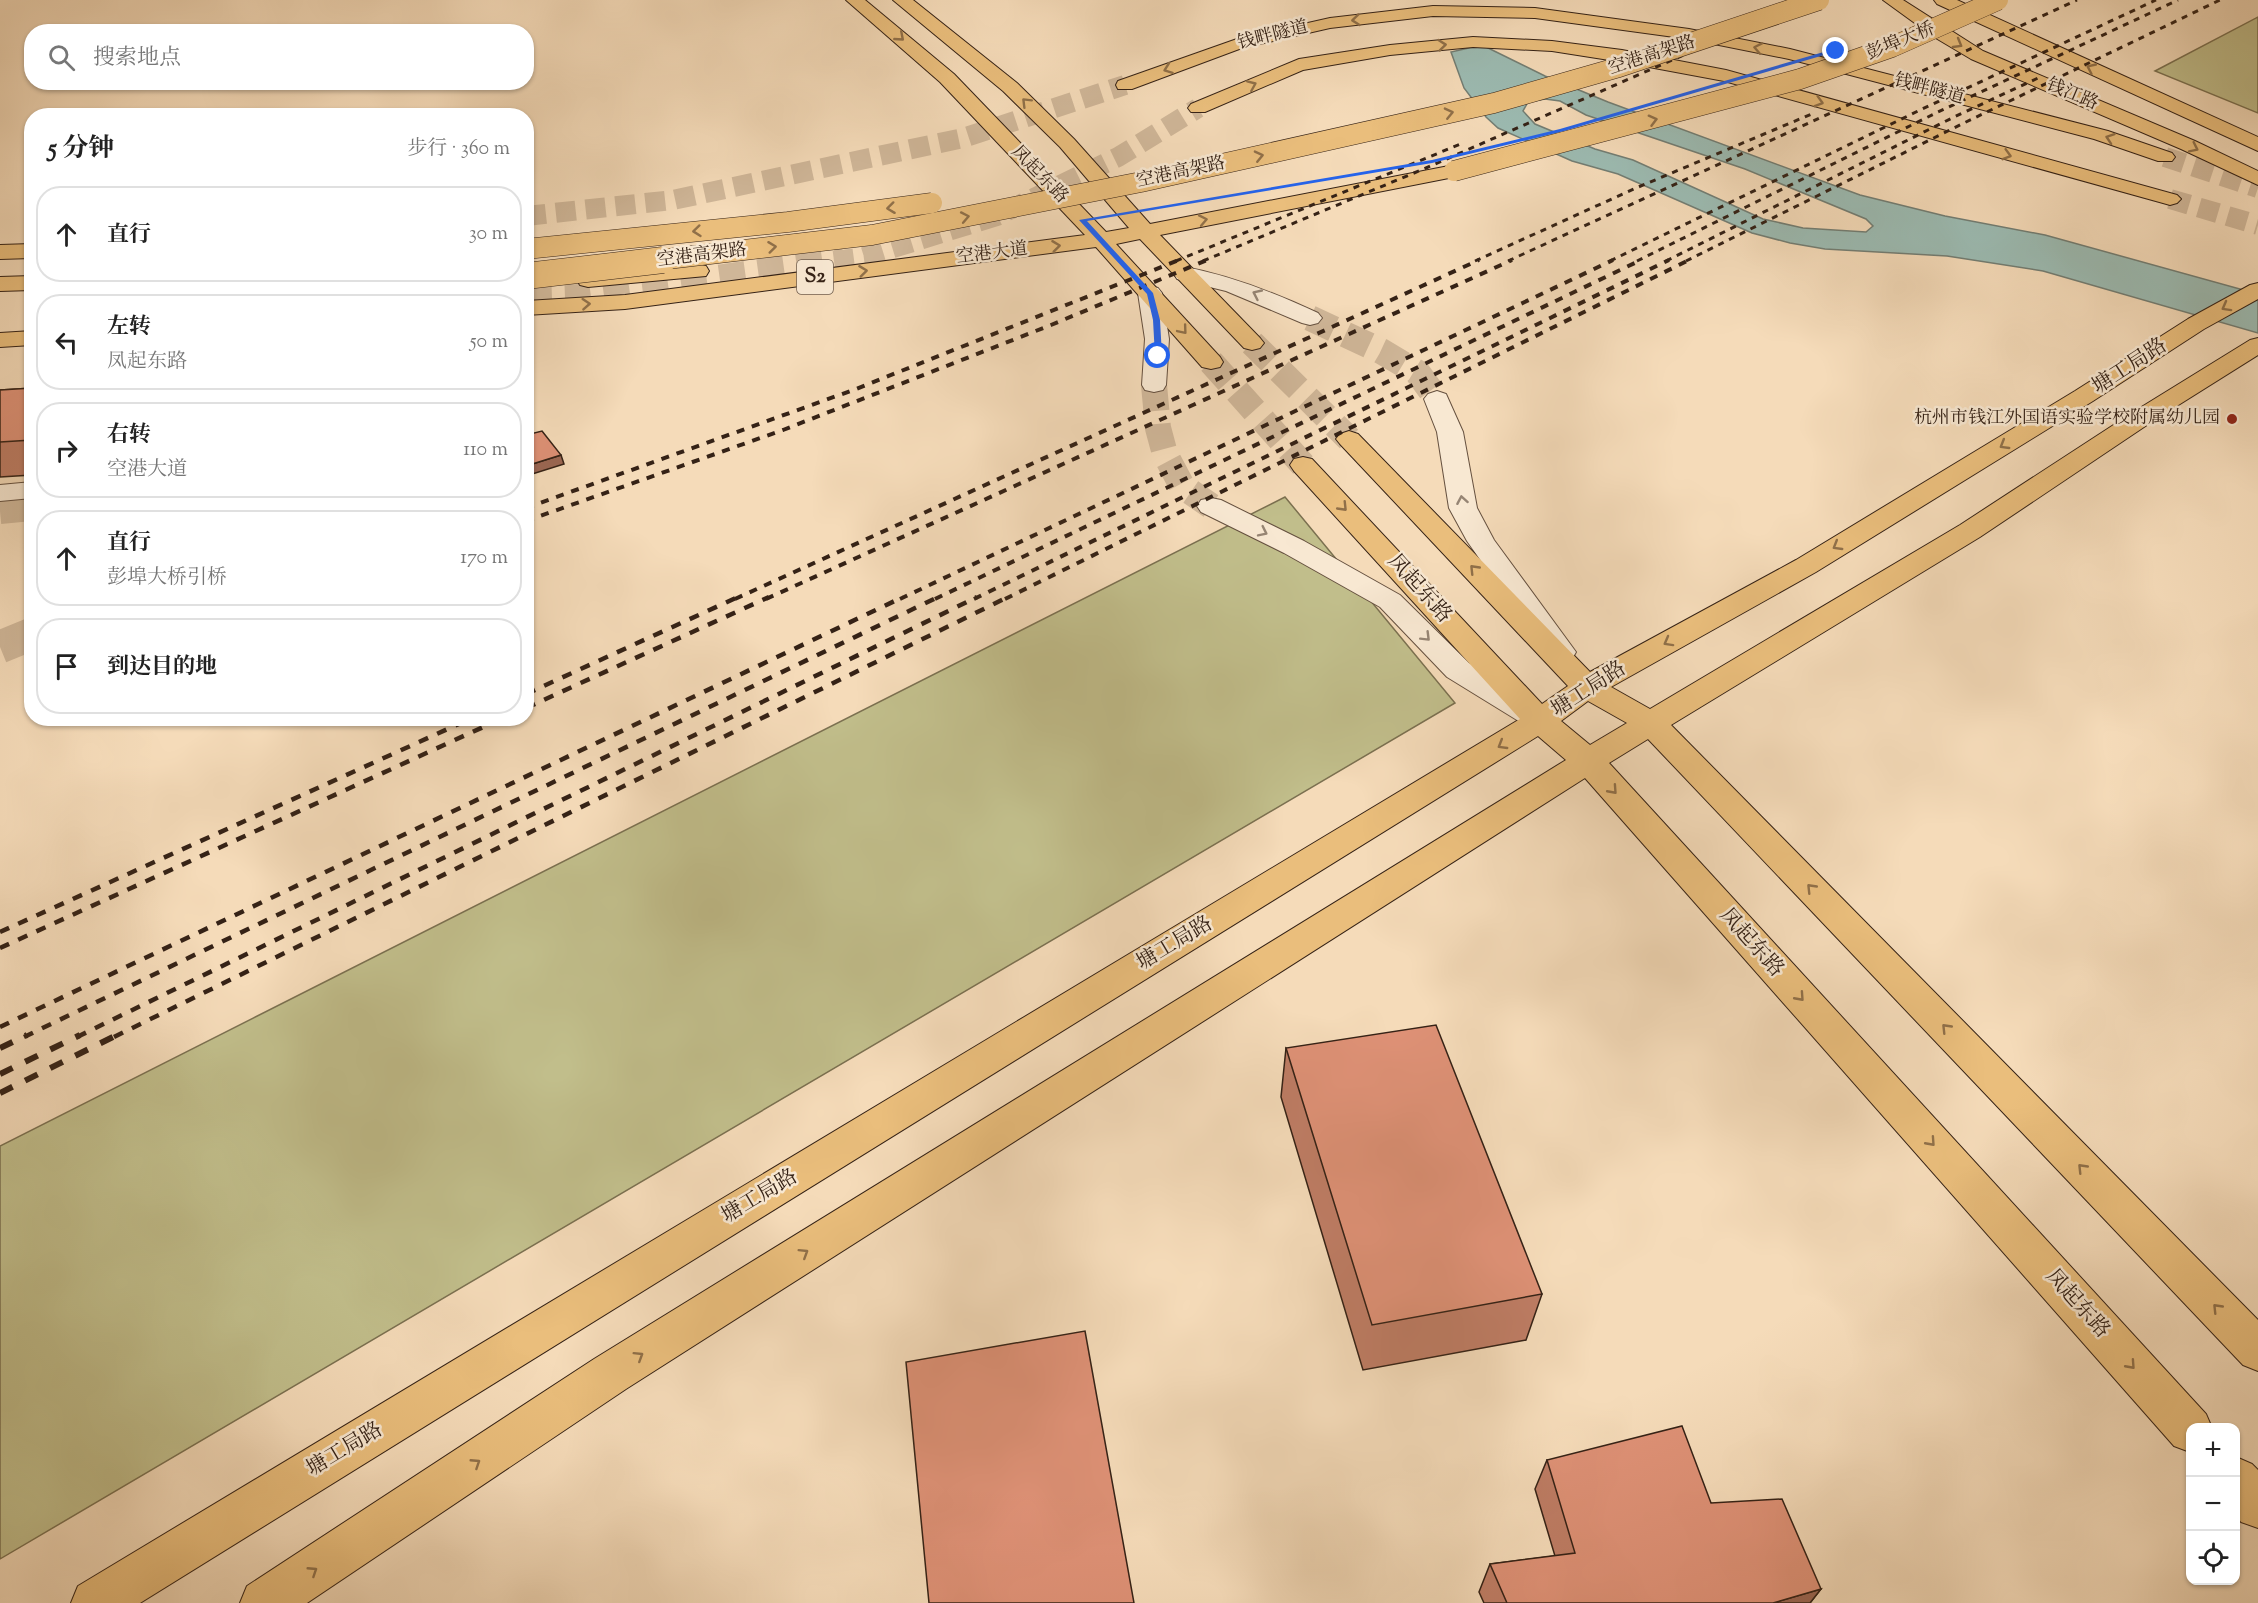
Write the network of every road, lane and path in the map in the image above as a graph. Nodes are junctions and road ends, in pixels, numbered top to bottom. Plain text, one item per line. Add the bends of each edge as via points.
1 (855, 0) edge
2 (902, 0) edge
3 (1764, 0) edge
4 (1819, 0) edge
5 (1892, 0) edge
6 (1943, 0) edge
7 (1960, 0) edge
8 (1998, 0) edge
9 (1125, 85) tunnel mouth
10 (1398, 105) dead end
11 (1198, 108) tunnel mouth
12 (2258, 145) edge
13 (2165, 157) tunnel mouth
14 (1110, 167) dead end
15 (1454, 171) joint
16 (2258, 179) edge
17 (1019, 186) dead end
18 (996, 191) dead end
19 (2170, 199) tunnel mouth
20 (1182, 204) dead end
21 (1149, 209) dead end
22 (1126, 212) junction
23 (1083, 220) junction
24 (1145, 231) junction
25 (1101, 240) junction
26 (534, 248) edge
27 (24, 251) edge
28 (0, 252) edge
29 (24, 273) edge
30 (0, 274) edge
31 (1185, 274) junction
32 (534, 275) edge
33 (534, 281) edge
34 (24, 283) edge
35 (0, 284) edge
36 (2257, 290) edge
37 (1150, 293) junction
38 (24, 305) edge
39 (0, 306) edge
40 (534, 308) edge
41 (1310, 318) tunnel mouth
42 (24, 320) edge
43 (0, 321) edge
44 (24, 338) edge
45 (0, 340) edge
46 (1252, 343) tunnel mouth
47 (2258, 345) edge
48 (1211, 362) tunnel mouth
49 (1154, 385) tunnel mouth
50 (1437, 399) tunnel mouth
51 (1349, 439) tunnel mouth
52 (1303, 465) tunnel mouth
53 (24, 491) edge
54 (0, 493) edge
55 (1211, 506) tunnel mouth
56 (1587, 687) junction
57 (1540, 721) junction
58 (1652, 724) junction
59 (1588, 761) junction
60 (2258, 1350) edge
61 (2186, 1426) edge
62 (2240, 1485) edge
63 (2258, 1505) edge
64 (94, 1603) edge
65 (264, 1603) edge

1 -> 23 main road, 凤起东路 via 947,78
22 -> 2 main road, 凤起东路 via 1068,144 1010,87
3 - 10 main road, 空港高架路 via 1575,63
32 -> 4 main road, 空港高架路, bridge via 872,235 1141,182 1494,103 1616,68
5 -> 16 main road, 钱江路 via 1977,55
12 -> 6 main road, 钱江路
7 - 20 main road, 彭埠大桥 via 1824,54 1562,130 1432,161
15 -> 8 main road, 彭埠大桥, bridge via 1800,79 1892,48
13 -> 9 main road, 钱畔隧道 via 2101,135 1790,54 1535,13 1433,11 1330,23 1237,44
11 -> 19 main road, 钱畔隧道 via 1299,65 1473,42 1552,46 1725,76
14 - 17 main road, 空港高架路
24 -> 15 main road, 空港大道
18 -> 26 main road, 空港高架路, bridge via 788,222
21 - 22 main road, 空港大道
22 - 23 main road, 空港大道
22 - 24 main road, 凤起东路
23 - 25 main road, 凤起东路
23 - 33 main road, 空港大道 via 1005,234 722,270
24 - 25 main road, 空港大道
24 - 31 main road, 凤起东路
25 - 37 main road, 凤起东路
40 -> 25 main road, 空港大道 / S2 via 625,302
27 - 28 main road
29 - 30 main road
41 -> 31 street via 1243,287
31 - 46 main road, 凤起东路
34 - 35 main road
36 -> 56 main road, 塘工局路 via 1806,566
37 -> 48 main road, 凤起东路
37 - 49 street via 1158,338
38 - 39 main road
42 - 43 main road
44 - 45 main road
47 - 58 main road via 1970,531
56 -> 50 street via 1481,541 1463,508 1450,432
56 -> 51 main road
52 -> 57 main road, 凤起东路
53 - 54 street
55 -> 57 street via 1390,601 1458,670
56 - 57 main road, 塘工局路
56 - 58 main road
57 - 59 main road, 凤起东路
57 -> 64 main road, 塘工局路
58 - 59 main road
60 -> 58 main road
59 -> 61 main road, 凤起东路
65 -> 59 main road via 610,1374
62 - 63 main road

